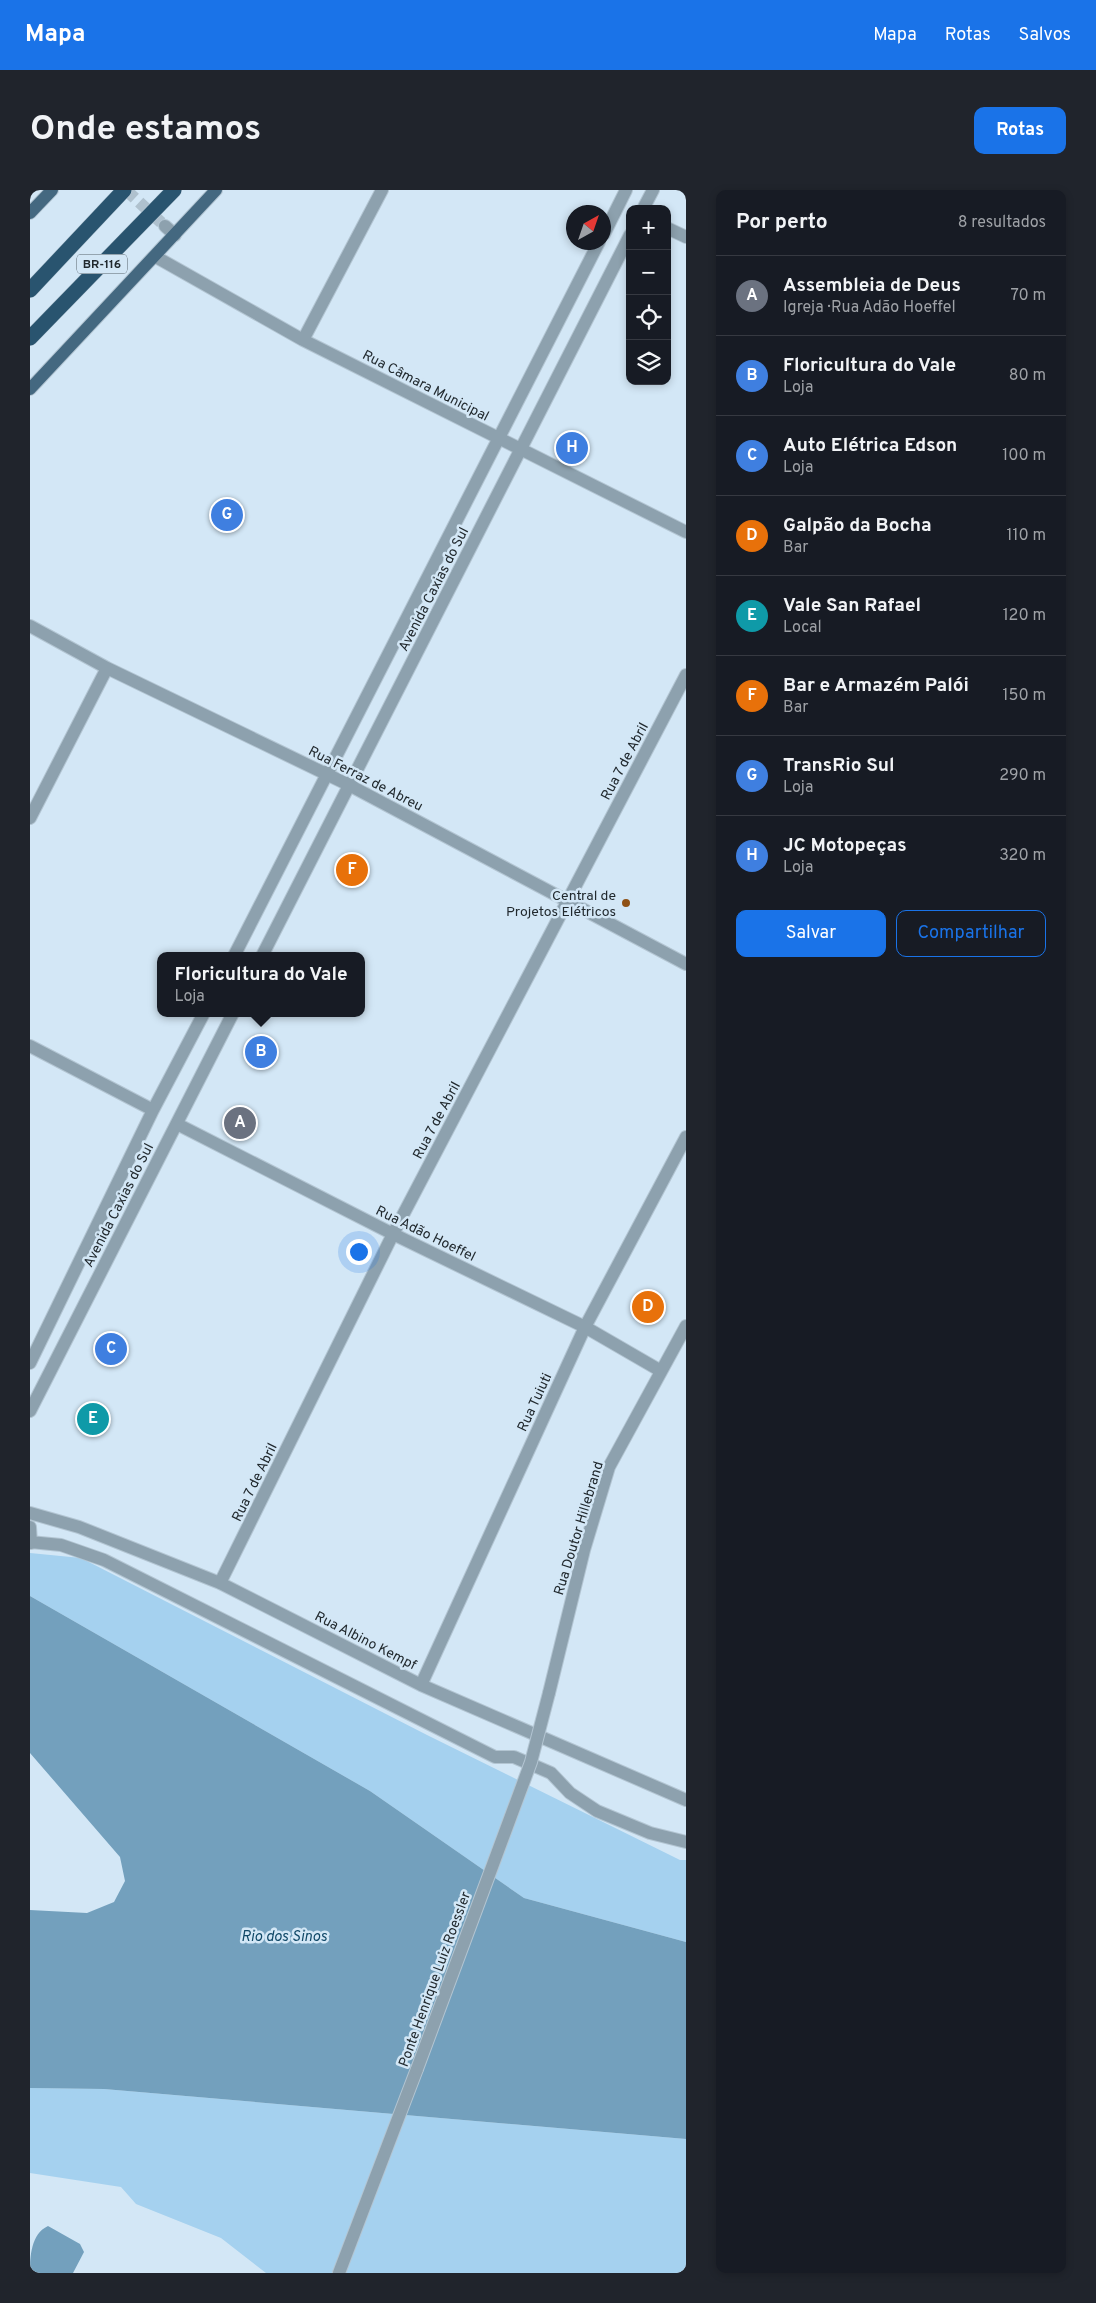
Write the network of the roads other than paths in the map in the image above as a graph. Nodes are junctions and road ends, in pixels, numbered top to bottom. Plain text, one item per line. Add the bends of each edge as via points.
1 (52, 190) edge
2 (124, 190) edge
3 (174, 190) edge
4 (216, 190) edge
5 (382, 190) edge
6 (626, 190) edge
7 (653, 190) edge
8 (645, 205) edge
9 (30, 213) edge
10 (611, 220) edge
11 (671, 230) edge
12 (686, 237) edge
13 (626, 243) edge
14 (595, 250) edge
15 (156, 257) junction
16 (30, 290) edge
17 (30, 338) edge
18 (303, 340) junction
19 (30, 389) edge
20 (498, 438) junction
21 (522, 448) junction
22 (686, 532) edge
23 (30, 626) edge
24 (107, 668) junction
25 (686, 674) edge
26 (328, 775) junction
27 (349, 785) junction
28 (30, 818) edge
29 (568, 900) junction
30 (236, 952) edge
31 (264, 952) edge
32 (686, 964) edge
33 (202, 1017) edge
34 (231, 1017) edge
35 (30, 1046) edge
36 (153, 1110) junction
37 (177, 1124) junction
38 (686, 1137) edge
39 (393, 1234) junction
40 (686, 1326) edge
41 (584, 1327) junction
42 (30, 1363) edge
43 (661, 1370) junction
44 (30, 1411) edge
45 (30, 1513) edge
46 (30, 1526) edge
47 (31, 1543) edge
48 (220, 1582) junction
49 (421, 1685) junction
50 (549, 1693) joint
51 (686, 1800) edge
52 (686, 1842) edge
53 (339, 2273) edge

1 - 9 main road
2 - 16 highway, BR-116
3 - 17 highway, BR-116
4 - 15 main road via 170,230
5 - 18 street
6 - 10 street
7 - 8 street
11 - 12 street
13 - 21 street, Avenida Caxias do Sul
14 - 20 street, Avenida Caxias do Sul
15 - 18 street, Rua Câmara Municipal
15 - 19 main road
18 - 20 street, Rua Câmara Municipal
20 - 21 street, Rua Câmara Municipal
20 - 26 street, Avenida Caxias do Sul
21 - 22 street, Rua Câmara Municipal
21 - 27 street, Avenida Caxias do Sul
23 - 24 street, Rua Ferraz de Abreu
24 - 26 street, Rua Ferraz de Abreu
24 - 28 street
25 - 29 street, Rua 7 de Abril
26 - 27 street, Rua Ferraz de Abreu
26 - 30 street, Avenida Caxias do Sul
27 - 29 street, Rua Ferraz de Abreu
27 - 31 street, Avenida Caxias do Sul
29 - 32 street, Rua Ferraz de Abreu
29 - 39 street, Rua 7 de Abril
33 - 36 street, Avenida Caxias do Sul
34 - 37 street, Avenida Caxias do Sul
35 - 36 street
36 - 42 street, Avenida Caxias do Sul
37 - 39 street, Rua Adão Hoeffel
37 - 44 street, Avenida Caxias do Sul
38 - 41 street, Rua Tuiuti
39 - 41 street, Rua Adão Hoeffel
39 - 48 street, Rua 7 de Abril
40 - 43 street, Rua Doutor Hillebrand
41 - 43 street, Rua Adão Hoeffel
41 - 49 street, Rua Tuiuti
43 - 50 street, Rua Doutor Hillebrand via 609,1467 584,1550
45 - 48 street, Rua Albino Kempf via 79,1527
46 - 47 street
47 - 52 street via 61,1544 104,1560 495,1757 514,1757 551,1774 570,1793 597,1811 650,1833
48 - 49 street, Rua Albino Kempf
49 - 51 street, Rua Albino Kempf
50 - 53 street, Ponte Henrique Luiz Roessler, bridge via 531,1762

